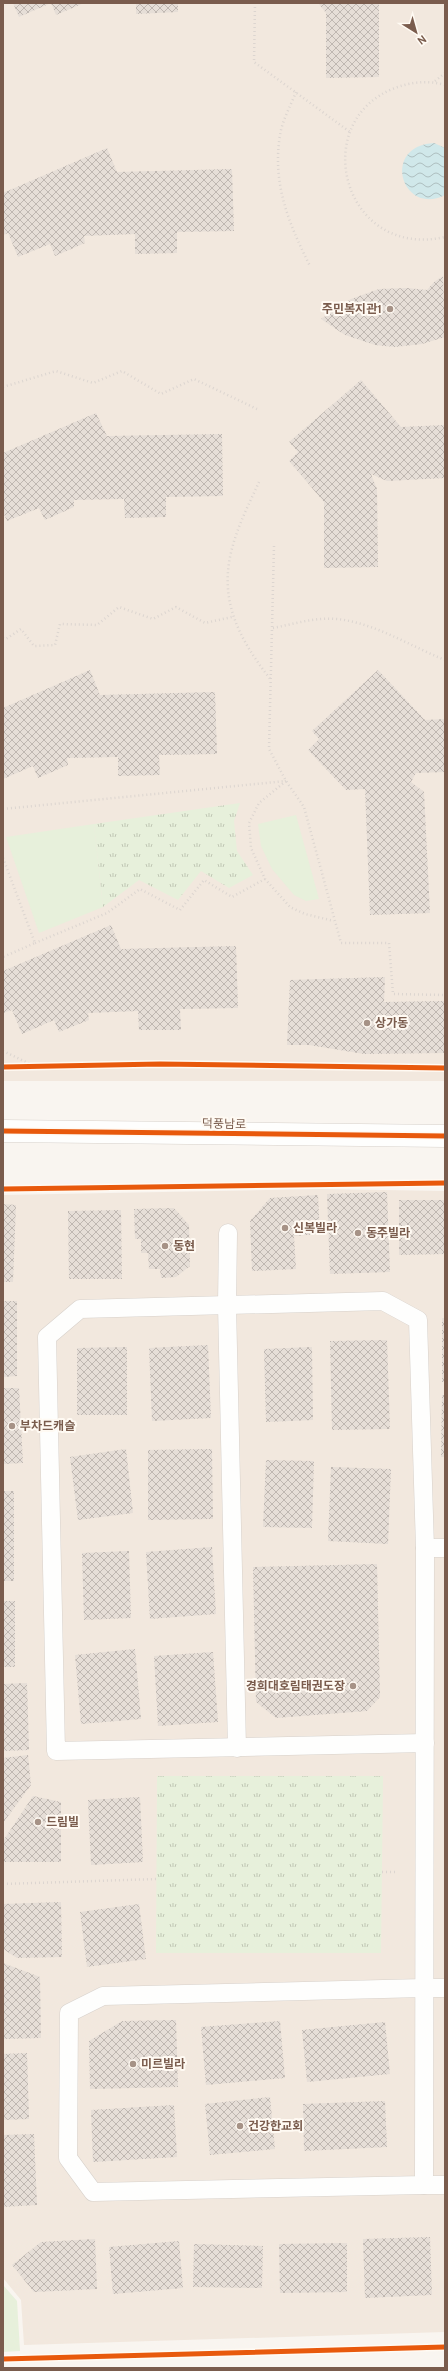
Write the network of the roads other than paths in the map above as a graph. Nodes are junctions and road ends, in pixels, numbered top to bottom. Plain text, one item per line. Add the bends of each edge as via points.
1 (3, 1131) edge
2 (445, 1136) edge
3 (228, 1233) dead end
4 (227, 1305) junction
5 (425, 1548) junction
6 (445, 1548) edge
7 (425, 1743) junction
8 (237, 1748) junction
9 (423, 1988) junction
10 (445, 1988) edge
11 (445, 2185) edge
12 (424, 2186) junction

1 - 2 street, 덕풍남로
3 - 4 lane
4 - 5 lane via 383,1301 418,1320
4 - 8 lane
4 - 8 lane via 80,1309 47,1337 56,1751
5 - 6 lane
5 - 7 lane
7 - 8 lane
7 - 9 lane
9 - 10 lane
9 - 12 lane
9 - 12 lane via 103,1996 68,2013 68,2158 93,2192
11 - 12 lane

